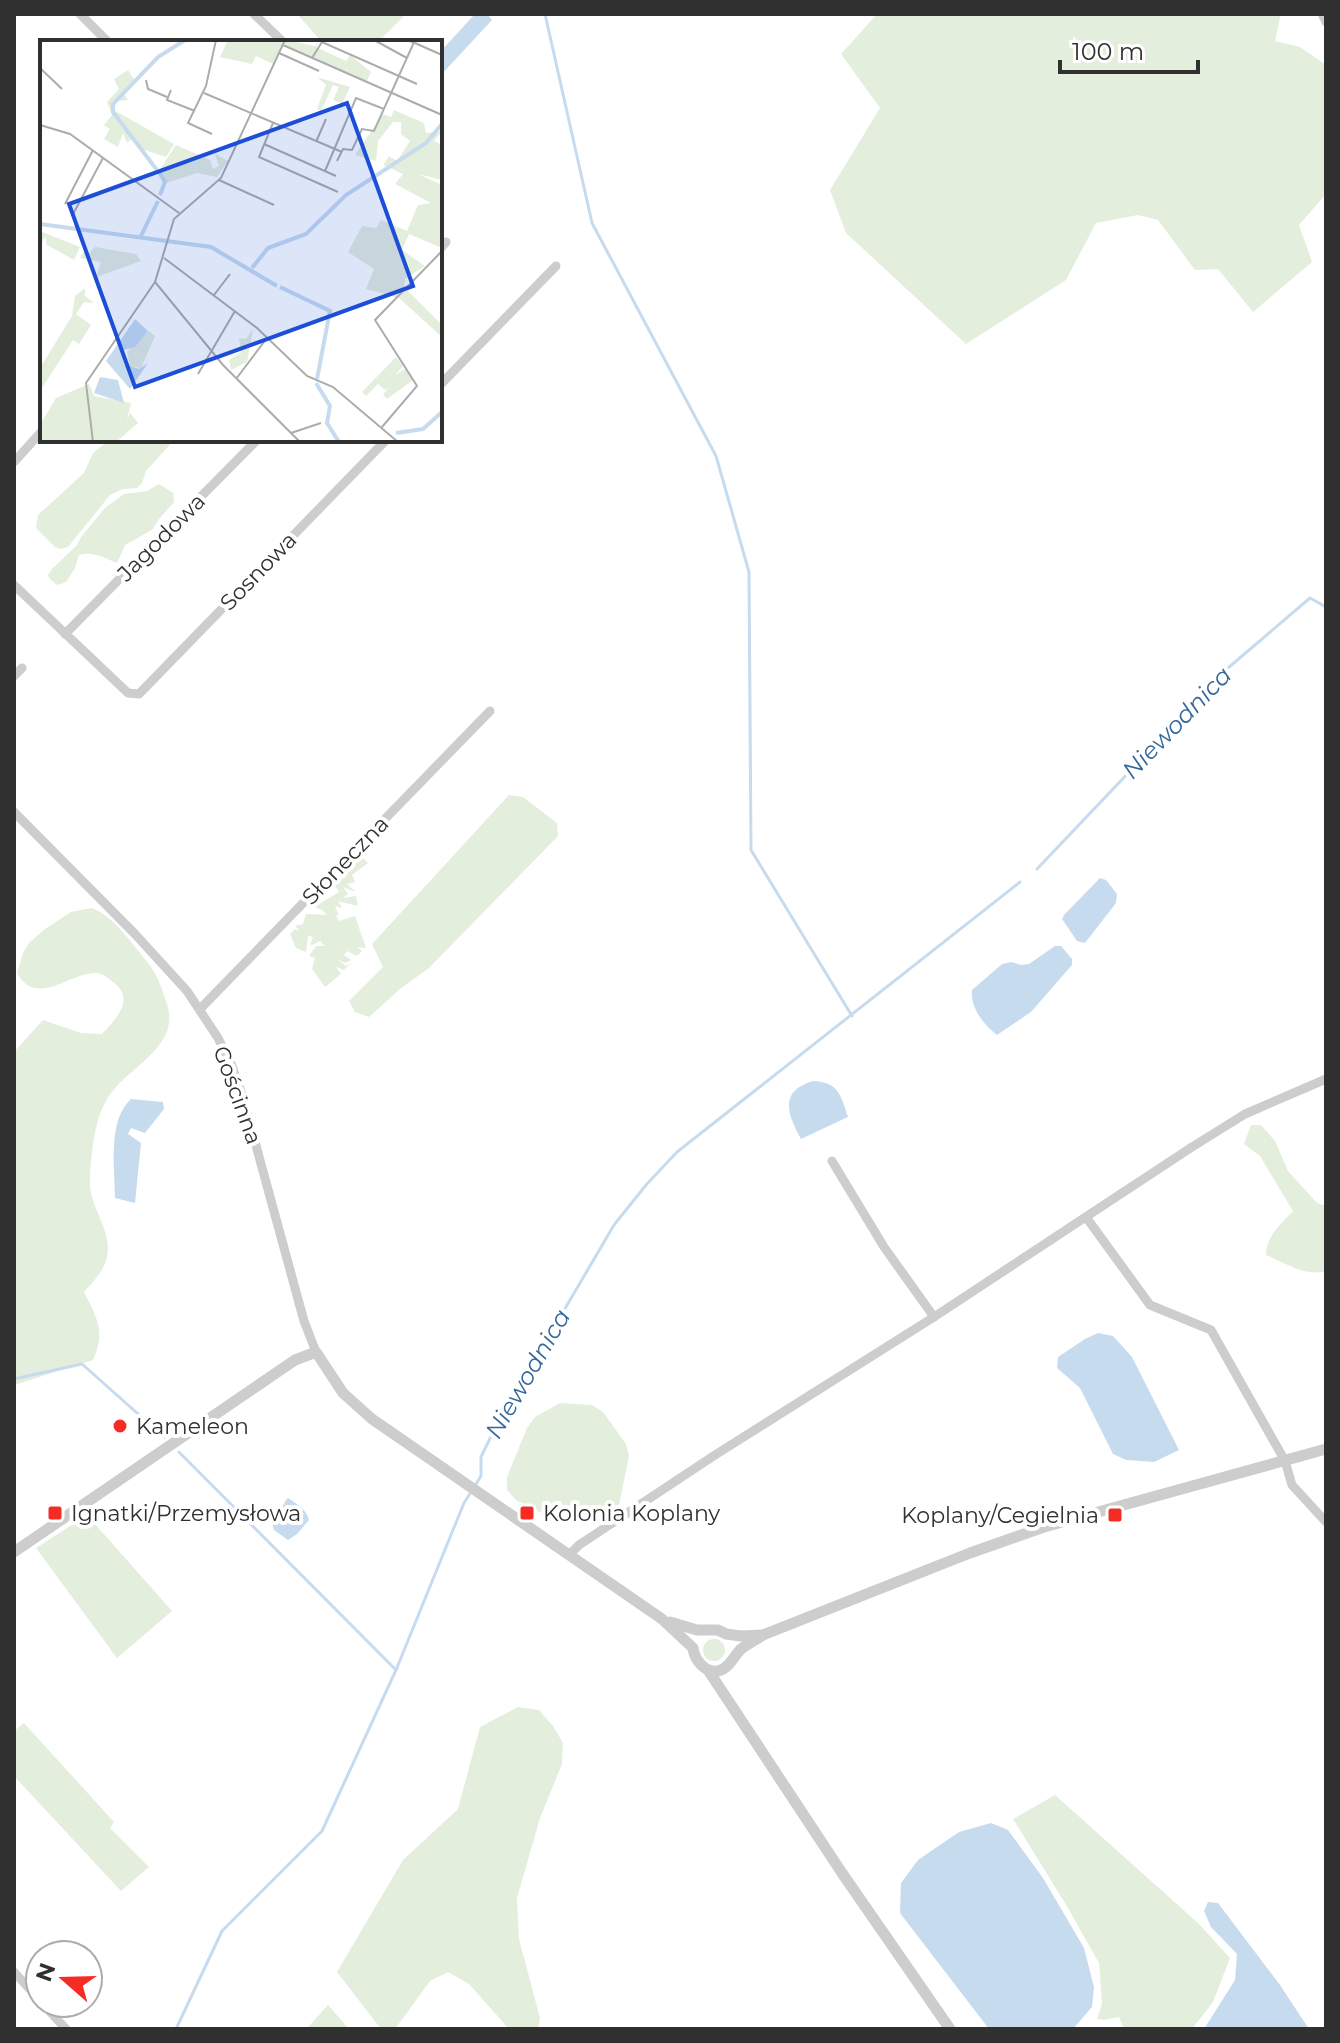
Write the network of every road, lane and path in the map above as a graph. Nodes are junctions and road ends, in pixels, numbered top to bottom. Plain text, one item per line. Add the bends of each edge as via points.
1 (80, 14) edge
2 (254, 14) edge
3 (1322, 14) edge
4 (1326, 22) edge
5 (106, 40) edge
6 (281, 40) edge
7 (556, 266) dead end
8 (442, 383) edge
9 (40, 433) edge
10 (255, 442) edge
11 (384, 442) edge
12 (14, 462) edge
13 (14, 585) edge
14 (65, 634) junction
15 (22, 668) dead end
16 (14, 676) edge
17 (490, 711) dead end
18 (14, 812) edge
19 (200, 1009) junction
20 (1326, 1079) edge
21 (832, 1161) dead end
22 (1086, 1217) junction
23 (934, 1317) junction
24 (316, 1352) junction
25 (1326, 1449) edge
26 (1285, 1461) junction
27 (1326, 1522) edge
28 (14, 1552) edge
29 (569, 1555) junction
30 (662, 1619) junction
31 (710, 1630) junction
32 (726, 1634) junction
33 (763, 1635) junction
34 (693, 1648) junction
35 (730, 1662) junction
36 (708, 1670) junction
37 (731, 1707) junction
38 (950, 2029) edge

1 - 5 street
2 - 6 street
3 - 4 street
7 - 8 street
9 - 12 street
10 - 14 street, Jagodowa
11 - 14 street, Sosnowa via 139,694 128,693
13 - 14 street
15 - 16 street
17 - 19 street, Słoneczna
18 - 19 street, Gościnna via 135,934
19 - 24 street, Gościnna via 232,1066 243,1098
20 - 22 street via 1245,1114
21 - 23 street
22 - 23 street
22 - 26 street via 1150,1305 1211,1330
23 - 29 street via 702,1463
24 - 28 street via 295,1360
24 - 29 street via 343,1393 372,1419
25 - 26 street
26 - 27 street via 1292,1485
26 - 33 street via 1044,1527
29 - 30 street
30 - 31 street
30 - 34 street
31 - 32 street
31 - 34 street
32 - 33 street
32 - 35 street via 734,1648
33 - 35 street
34 - 36 street via 698,1664
35 - 36 street
35 - 37 street via 726,1680
36 - 37 street
37 - 38 street

